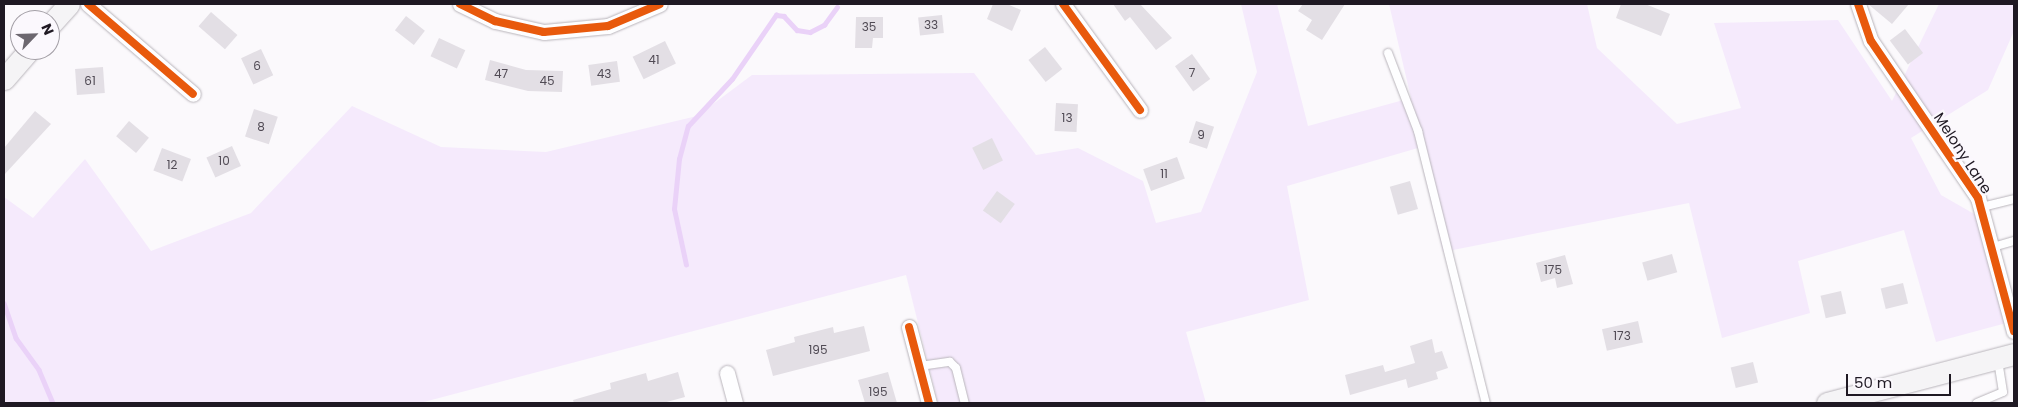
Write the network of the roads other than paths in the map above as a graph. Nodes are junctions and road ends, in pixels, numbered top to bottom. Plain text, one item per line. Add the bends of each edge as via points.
1 (69, 4) edge
2 (88, 4) edge
3 (460, 4) edge
4 (660, 4) edge
5 (1063, 4) edge
6 (1858, 4) edge
7 (60, 14) edge
8 (1388, 53) dead end
9 (20, 60) edge
10 (4, 79) edge
11 (194, 94) dead end
12 (1140, 110) dead end
13 (2014, 199) edge
14 (1982, 207) junction
15 (2014, 241) edge
16 (1993, 246) junction
17 (909, 326) dead end
18 (2014, 331) edge
19 (2006, 356) edge
20 (920, 366) junction
21 (728, 373) dead end
22 (1837, 402) edge
23 (735, 403) edge
24 (929, 403) edge
25 (965, 403) edge
26 (1486, 403) edge
27 (1977, 403) edge

1 - 7 main road
2 - 11 street
3 - 4 street via 495,21 544,32 608,26
5 - 12 street
6 - 14 street, Melony Lane via 1871,41
8 - 26 lane via 1418,132
9 - 10 main road
13 - 14 lane
14 - 16 street, Melony Lane
15 - 16 lane
16 - 18 street, Melony Lane
17 - 20 street
19 - 22 main road
19 - 27 lane via 2003,392
20 - 24 street
20 - 25 lane via 950,362 956,368
21 - 23 street

